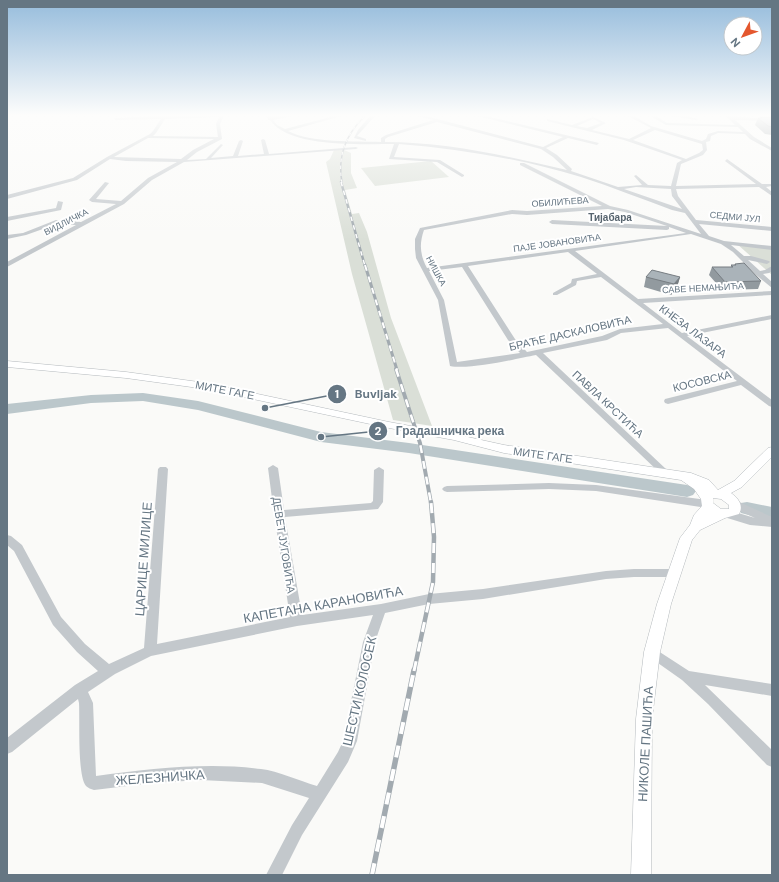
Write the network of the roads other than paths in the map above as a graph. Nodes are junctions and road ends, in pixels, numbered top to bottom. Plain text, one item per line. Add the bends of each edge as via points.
1 (187, 157) edge
2 (210, 157) edge
3 (234, 157) edge
4 (391, 157) edge
5 (504, 157) edge
6 (555, 157) edge
7 (677, 157) edge
8 (692, 157) edge
9 (108, 158) joint
10 (665, 159) dead end
11 (207, 160) junction
12 (519, 160) junction
13 (685, 160) junction
14 (727, 160) dead end
15 (182, 162) junction
16 (679, 163) junction
17 (568, 172) junction
18 (462, 176) dead end
19 (636, 176) dead end
20 (107, 183) dead end
21 (761, 185) junction
22 (772, 185) edge
23 (646, 186) junction
24 (617, 188) junction
25 (674, 188) junction
26 (772, 194) edge
27 (7, 196) edge
28 (60, 202) dead end
29 (122, 203) junction
30 (608, 207) junction
31 (512, 212) joint
32 (688, 212) junction
33 (7, 219) edge
34 (552, 222) dead end
35 (696, 222) junction
36 (82, 224) junction
37 (675, 228) junction
38 (772, 229) edge
39 (691, 234) junction
40 (7, 237) edge
41 (707, 238) junction
42 (723, 244) junction
43 (757, 246) junction
44 (772, 248) edge
45 (569, 250) junction
46 (18, 258) junction
47 (742, 258) junction
48 (7, 260) edge
49 (464, 264) junction
50 (771, 264) edge
51 (7, 265) edge
52 (425, 270) junction
53 (757, 272) junction
54 (602, 275) junction
55 (772, 286) edge
56 (772, 293) edge
57 (555, 294) dead end
58 (635, 301) junction
59 (772, 317) edge
60 (668, 326) junction
61 (681, 335) junction
62 (537, 352) junction
63 (526, 355) junction
64 (7, 364) edge
65 (453, 364) joint
66 (742, 382) junction
67 (668, 401) dead end
68 (772, 404) edge
69 (772, 451) edge
70 (273, 468) dead end
71 (163, 469) dead end
72 (379, 470) dead end
73 (664, 472) junction
74 (734, 485) junction
75 (447, 489) dead end
76 (711, 497) junction
77 (730, 508) junction
78 (279, 514) junction
79 (772, 523) edge
80 (696, 527) junction
81 (7, 539) edge
82 (673, 573) junction
83 (382, 609) junction
84 (297, 621) junction
85 (150, 651) junction
86 (652, 652) junction
87 (108, 671) junction
88 (686, 676) junction
89 (80, 689) junction
90 (772, 690) edge
91 (7, 747) edge
92 (772, 760) edge
93 (320, 794) junction
94 (274, 875) edge
95 (641, 875) edge

1 - 15 street, ВИДЛИЧКА
2 - 11 street
3 - 11 street
4 - 18 street via 438,161
5 - 12 street
6 - 17 street via 570,170
7 - 13 street
8 - 13 street
9 - 15 street
9 - 27 street via 69,181
10 - 16 street
11 - 15 street
12 - 17 street
12 - 30 street, ОБИЛИЋЕВА via 524,166
13 - 16 street
14 - 21 street
15 - 29 street, ВИДЛИЧКА via 150,179
16 - 25 street
17 - 24 street
19 - 23 street
20 - 29 street, ВИДЛИЧКА via 92,200
21 - 22 street
21 - 25 street
21 - 26 street
23 - 24 street
23 - 25 street
24 - 32 street
25 - 32 street via 675,196
28 - 33 street via 60,207 56,210
29 - 36 street, ВИДЛИЧКА
30 - 31 street, ОБИЛИЋЕВА
30 - 37 street, ОБИЛИЋЕВА
31 - 52 street, НИШКА via 422,229 417,251
32 - 35 street
34 - 37 street
35 - 38 street, СЕДМИ ЈУЛ
35 - 41 street
36 - 40 street via 56,222 24,234
36 - 46 street, ВИДЛИЧКА
37 - 39 street, ОБИЛИЋЕВА
39 - 41 street
39 - 45 street, ПАЈЕ ЈОВАНОВИЋА
41 - 42 street
42 - 43 street
42 - 47 street
43 - 44 street
43 - 50 street
45 - 49 street, ПАЈЕ ЈОВАНОВИЋА
45 - 54 street, КНЕЗА ЛАЗАРА
46 - 48 street, ВИДЛИЧКА
46 - 51 street, ВИДЛИЧКА
47 - 50 street via 752,258
47 - 53 street
49 - 52 street, ПАЈЕ ЈОВАНОВИЋА
49 - 63 street via 512,340
50 - 53 street via 766,272
52 - 65 street, НИШКА via 440,299
53 - 55 street
54 - 57 street via 574,280 574,284
54 - 58 street, КНЕЗА ЛАЗАРА
56 - 58 street, САВЕ НЕМАЊИЋА
58 - 60 street, КНЕЗА ЛАЗАРА
59 - 61 street
60 - 61 street, КНЕЗА ЛАЗАРА
60 - 62 street, БРАЋЕ ДАСКАЛОВИЋА via 620,331 604,338
61 - 66 street, КНЕЗА ЛАЗАРА
62 - 63 street, БРАЋЕ ДАСКАЛОВИЋА
62 - 73 street, ПАВЛА КРСТИЋА
63 - 65 street, БРАЋЕ ДАСКАЛОВИЋА
64 - 73 main road, МИТЕ ГАГЕ via 206,386 454,437 504,450
66 - 67 street, КОСОВСКА
66 - 68 street, КНЕЗА ЛАЗАРА
69 - 74 main road, НИКОЛЕ ПАШИЋА
70 - 78 street, ДЕВЕТ ЈУГОВИЋА
71 - 85 street, ЦАРИЦЕ МИЛИЦЕ
72 - 78 street via 378,502 374,506
73 - 76 main road, МИТЕ ГАГЕ via 677,475 698,486
74 - 76 main road, НИКОЛЕ ПАШИЋА
74 - 77 main road, НИКОЛЕ ПАШИЋА via 738,489
75 - 76 street via 549,486
76 - 77 main road
76 - 77 main road
76 - 80 main road, НИКОЛЕ ПАШИЋА via 698,518
77 - 79 street via 750,521
77 - 80 main road, НИКОЛЕ ПАШИЋА
78 - 84 street, ДЕВЕТ ЈУГОВИЋА
80 - 82 main road, НИКОЛЕ ПАШИЋА via 686,538
81 - 87 street via 18,548 57,621 81,648
82 - 83 street, КАПЕТАНА КАРАНОВИЋА via 606,575 483,594 430,599
82 - 86 main road, НИКОЛЕ ПАШИЋА
83 - 84 street, КАПЕТАНА КАРАНОВИЋА
83 - 93 street, ШЕСТИ КОЛОСЕК via 369,642 350,740 343,757
84 - 85 street, КАПЕТАНА КАРАНОВИЋА
85 - 87 street, КАПЕТАНА КАРАНОВИЋА
86 - 88 street
86 - 95 main road, НИКОЛЕ ПАШИЋА via 644,719
87 - 89 street, КАПЕТАНА КАРАНОВИЋА
88 - 90 street
88 - 92 street
89 - 91 street, КАПЕТАНА КАРАНОВИЋА
89 - 93 street, ЖЕЛЕЗНИЧКА via 86,703 88,774 91,781 194,774 262,776
93 - 94 street, ШЕСТИ КОЛОСЕК via 297,830

